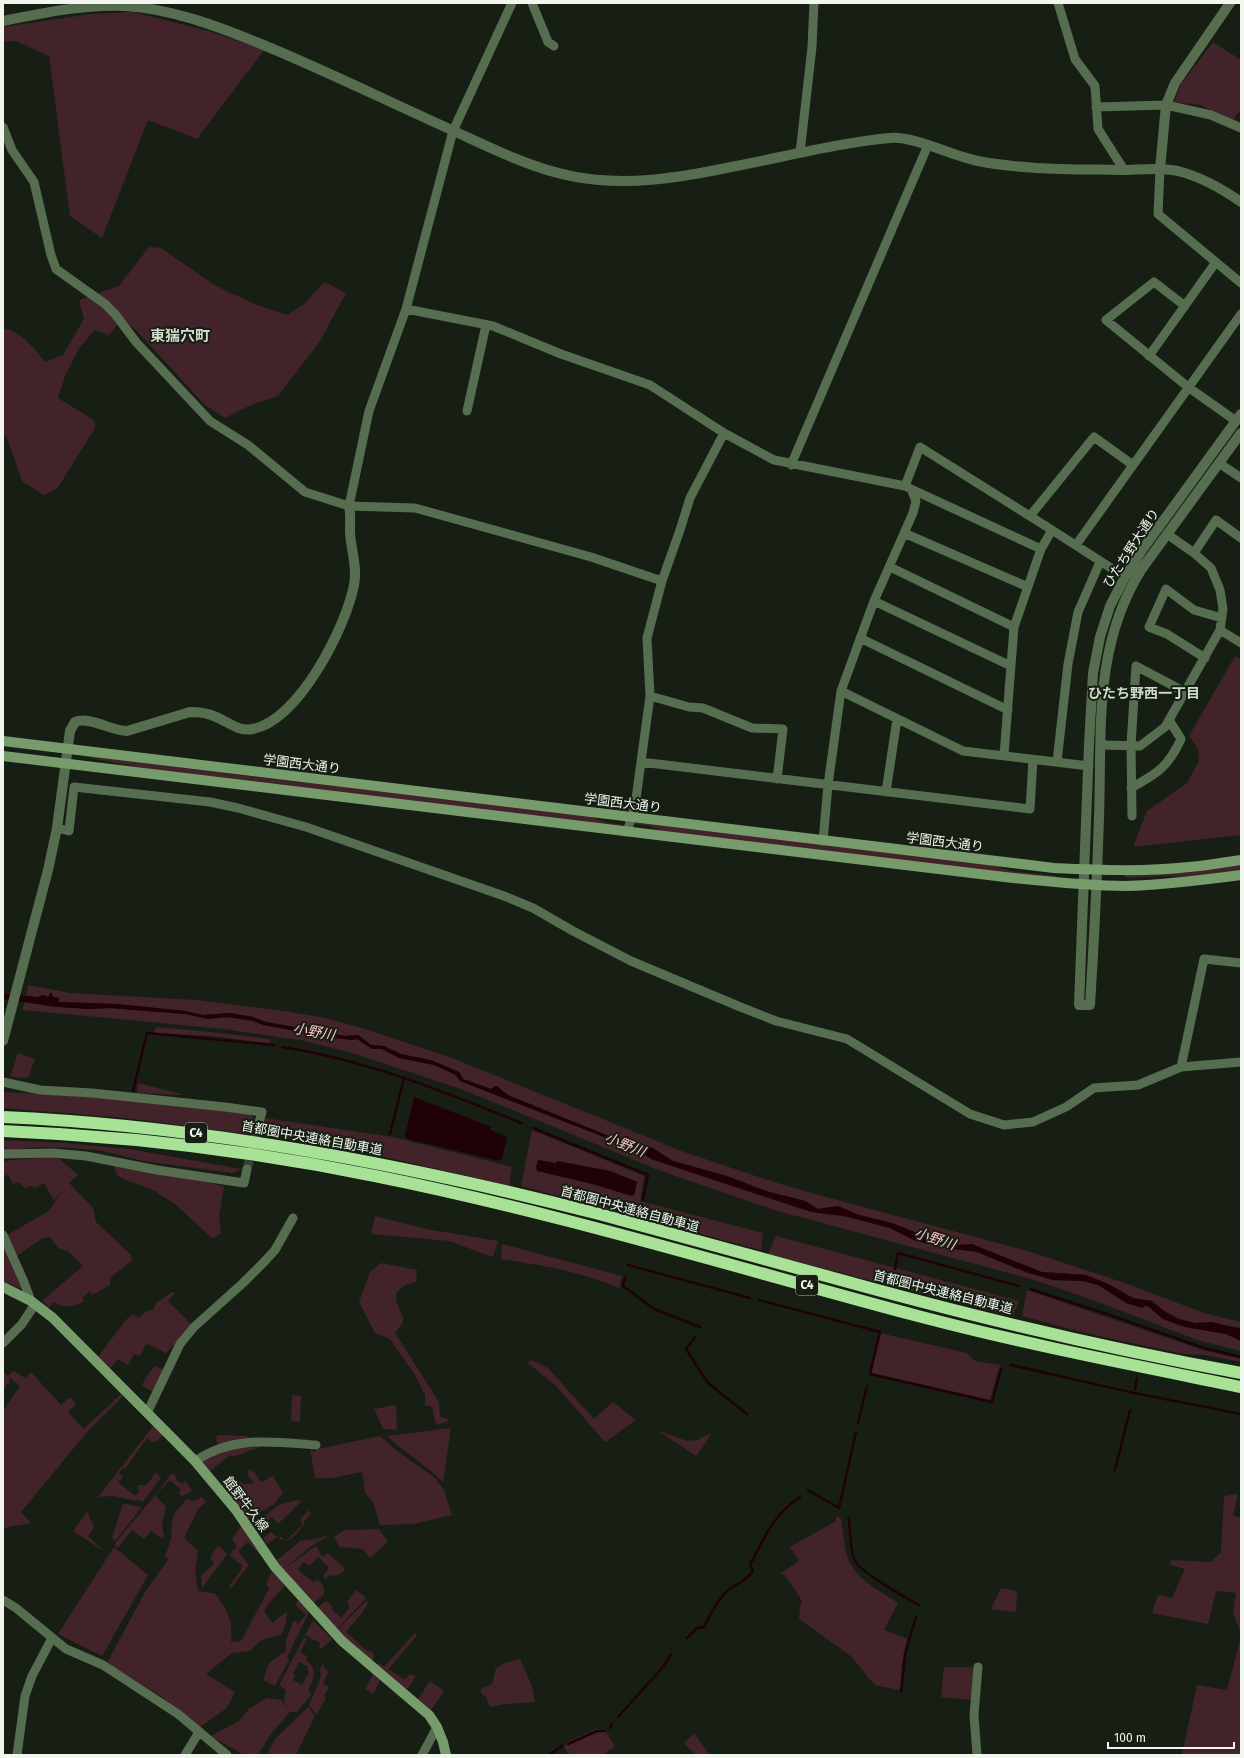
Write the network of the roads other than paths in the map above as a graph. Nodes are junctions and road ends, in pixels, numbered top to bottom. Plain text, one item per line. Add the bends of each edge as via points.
1 (512, 3) edge
2 (532, 3) edge
3 (814, 3) edge
4 (1058, 3) edge
5 (1230, 3) edge
6 (3, 21) edge
7 (554, 46) dead end
8 (1166, 105) junction
9 (1096, 107) junction
10 (1239, 123) edge
11 (3, 126) edge
12 (453, 131) junction
13 (928, 145) junction
14 (800, 153) junction
15 (1160, 169) junction
16 (1124, 170) junction
17 (1241, 202) edge
18 (1216, 262) junction
19 (1241, 283) edge
20 (1185, 306) junction
21 (406, 309) junction
22 (1241, 314) edge
23 (486, 325) junction
24 (1149, 356) junction
25 (1188, 388) junction
26 (467, 411) dead end
27 (1239, 418) edge
28 (724, 433) junction
29 (1241, 433) edge
30 (1219, 463) junction
31 (790, 465) junction
32 (1133, 465) junction
33 (1241, 478) edge
34 (908, 487) junction
35 (349, 506) junction
36 (1030, 516) junction
37 (1052, 530) junction
38 (904, 533) junction
39 (1167, 534) junction
40 (1241, 538) edge
41 (1076, 545) junction
42 (1041, 549) junction
43 (1194, 553) junction
44 (1100, 562) junction
45 (890, 567) junction
46 (1125, 577) junction
47 (662, 581) junction
48 (1028, 587) junction
49 (874, 601) junction
50 (1222, 618) junction
51 (1014, 627) junction
52 (1220, 630) junction
53 (860, 638) junction
54 (1241, 643) edge
55 (1204, 658) junction
56 (1011, 666) junction
57 (841, 691) junction
58 (1185, 692) junction
59 (650, 696) junction
60 (1008, 710) junction
61 (897, 719) junction
62 (1169, 720) junction
63 (3, 741) edge
64 (1101, 745) junction
65 (1131, 745) junction
66 (68, 750) junction
67 (1004, 755) junction
68 (3, 756) edge
69 (1033, 760) junction
70 (641, 762) junction
71 (1057, 762) junction
72 (66, 764) junction
73 (1089, 766) junction
74 (777, 779) junction
75 (828, 785) junction
76 (1131, 788) junction
77 (886, 792) junction
78 (1132, 816) dead end
79 (631, 817) junction
80 (57, 828) junction
81 (627, 832) junction
82 (823, 840) junction
83 (1241, 860) edge
84 (1084, 870) junction
85 (1098, 870) junction
86 (1241, 875) edge
87 (1083, 884) junction
88 (1097, 885) junction
89 (1241, 963) edge
90 (3, 1041) edge
91 (1241, 1062) edge
92 (1181, 1068) junction
93 (3, 1082) edge
94 (3, 1117) edge
95 (258, 1126) tunnel mouth
96 (3, 1131) edge
97 (3, 1154) edge
98 (247, 1169) tunnel mouth
99 (293, 1218) dead end
100 (3, 1234) edge
101 (3, 1287) edge
102 (33, 1303) junction
103 (3, 1343) edge
104 (1241, 1373) edge
105 (1241, 1387) edge
106 (147, 1413) junction
107 (316, 1445) dead end
108 (195, 1461) junction
109 (3, 1600) edge
110 (52, 1638) junction
111 (978, 1667) dead end
112 (437, 1727) junction
113 (199, 1732) junction
114 (17, 1755) edge
115 (185, 1755) edge
116 (227, 1755) edge
117 (422, 1755) edge
118 (446, 1755) edge
119 (977, 1755) edge

1 - 12 street
2 - 7 street via 548,42
3 - 14 street via 812,47
4 - 9 street via 1075,60 1095,86
5 - 8 street via 1175,83
6 - 12 street via 91,7 122,6 155,9 181,15 298,59
8 - 9 street
8 - 10 street
8 - 15 street
9 - 16 street via 1098,130
11 - 35 street via 12,150 34,182 56,269 105,304 136,342 210,421 248,445 305,492
12 - 14 street via 507,156 571,176 625,182 687,176
12 - 21 street
13 - 14 street via 895,137
13 - 16 street via 984,161 1039,168
13 - 31 street
15 - 16 street
15 - 17 street via 1197,176
15 - 18 street via 1158,214
18 - 19 street
18 - 20 street
20 - 24 street
20 - 24 street via 1154,282 1106,320
21 - 23 street
21 - 35 street via 369,411
22 - 25 street
23 - 26 street
23 - 28 street via 650,385
24 - 25 street
25 - 27 street
25 - 32 street
27 - 46 street, ひたち野大通り
28 - 31 street via 774,460
28 - 47 street via 690,498
29 - 30 street, ひたち野大通り
30 - 33 street
30 - 39 street, ひたち野大通り
31 - 34 street
32 - 36 street via 1094,437
32 - 41 street
34 - 36 street via 920,447
34 - 38 street via 916,501
34 - 42 street
35 - 47 street via 415,508 591,557
35 - 66 street via 354,559 354,583 349,604 321,663 303,691 286,710 265,724 244,730 217,717 198,712 190,712 127,731 80,720 70,732
36 - 37 street
37 - 41 street
37 - 42 street
38 - 45 street
38 - 48 street
39 - 43 street
39 - 64 street, ひたち野大通り via 1133,584 1116,622 1104,675
40 - 43 street via 1216,520
41 - 44 street
42 - 48 street
43 - 50 street via 1211,568 1220,590
44 - 46 street
44 - 71 street via 1078,612 1068,664
45 - 49 street
45 - 51 street
46 - 73 street, ひたち野大通り via 1110,606 1096,654
47 - 59 street via 647,638
48 - 51 street
49 - 53 street
49 - 56 street
50 - 52 street
50 - 55 street via 1194,610 1166,589 1149,627 1167,634
51 - 56 street
52 - 54 street
52 - 55 street
53 - 57 street
53 - 60 street
55 - 58 street
56 - 60 street
57 - 61 street
57 - 75 street
58 - 62 street
58 - 65 street via 1136,666
59 - 70 street
59 - 74 street via 703,708 752,728 783,729
60 - 67 street
61 - 67 street via 963,751
61 - 77 street
62 - 65 street via 1165,727 1140,746
62 - 76 street via 1181,739 1172,758 1154,775
63 - 66 main road, 学園西大通り
64 - 65 street
64 - 85 street, ひたち野大通り
65 - 76 street
66 - 72 street
66 - 79 main road, 学園西大通り
67 - 69 street
68 - 72 main road
69 - 71 street
69 - 77 street via 1030,809
70 - 74 street
70 - 79 street
71 - 73 street
72 - 80 street
72 - 81 main road
73 - 84 street, ひたち野大通り
74 - 75 street
75 - 77 street
75 - 82 street
76 - 78 street
79 - 81 street
79 - 82 main road, 学園西大通り
80 - 90 street
80 - 92 street via 69,831 74,787 210,802 306,827 533,908 631,961 757,1014 847,1039 970,1114 1004,1125 1033,1122 1066,1107 1094,1088 1138,1085
81 - 87 main road
82 - 84 main road, 学園西大通り
83 - 85 main road, 学園西大通り via 1190,867
84 - 85 main road, 学園西大通り
84 - 87 street, ひたち野大通り
85 - 88 street, ひたち野大通り
86 - 88 main road via 1126,886
87 - 88 main road
87 - 88 street, ひたち野大通り via 1079,1005 1090,1005
89 - 92 street via 1204,959
91 - 92 street
93 - 95 street via 40,1090 92,1093 262,1112
94 - 104 highway, 首都圏中央連絡自動車道 / C4 via 189,1132 386,1165 598,1214 989,1319
96 - 105 highway, 首都圏中央連絡自動車道 / C4 via 186,1146 265,1156 375,1176 584,1225 920,1316 1089,1356
97 - 98 street via 53,1153 86,1156 244,1183
99 - 106 street via 265,1262 194,1327 180,1344
100 - 102 street
101 - 102 main road, 館野牛久線
102 - 103 street via 22,1324
102 - 106 main road, 館野牛久線 via 53,1318
106 - 108 main road, 館野牛久線
107 - 108 street via 244,1442 224,1446
108 - 112 main road, 館野牛久線 via 236,1510 295,1592 342,1641 429,1715
109 - 110 street
110 - 113 street via 70,1651 103,1665 142,1689
110 - 114 street via 32,1676 25,1696
111 - 119 street via 974,1715
112 - 117 street
112 - 118 main road, 館野牛久線
113 - 115 street
113 - 116 street

